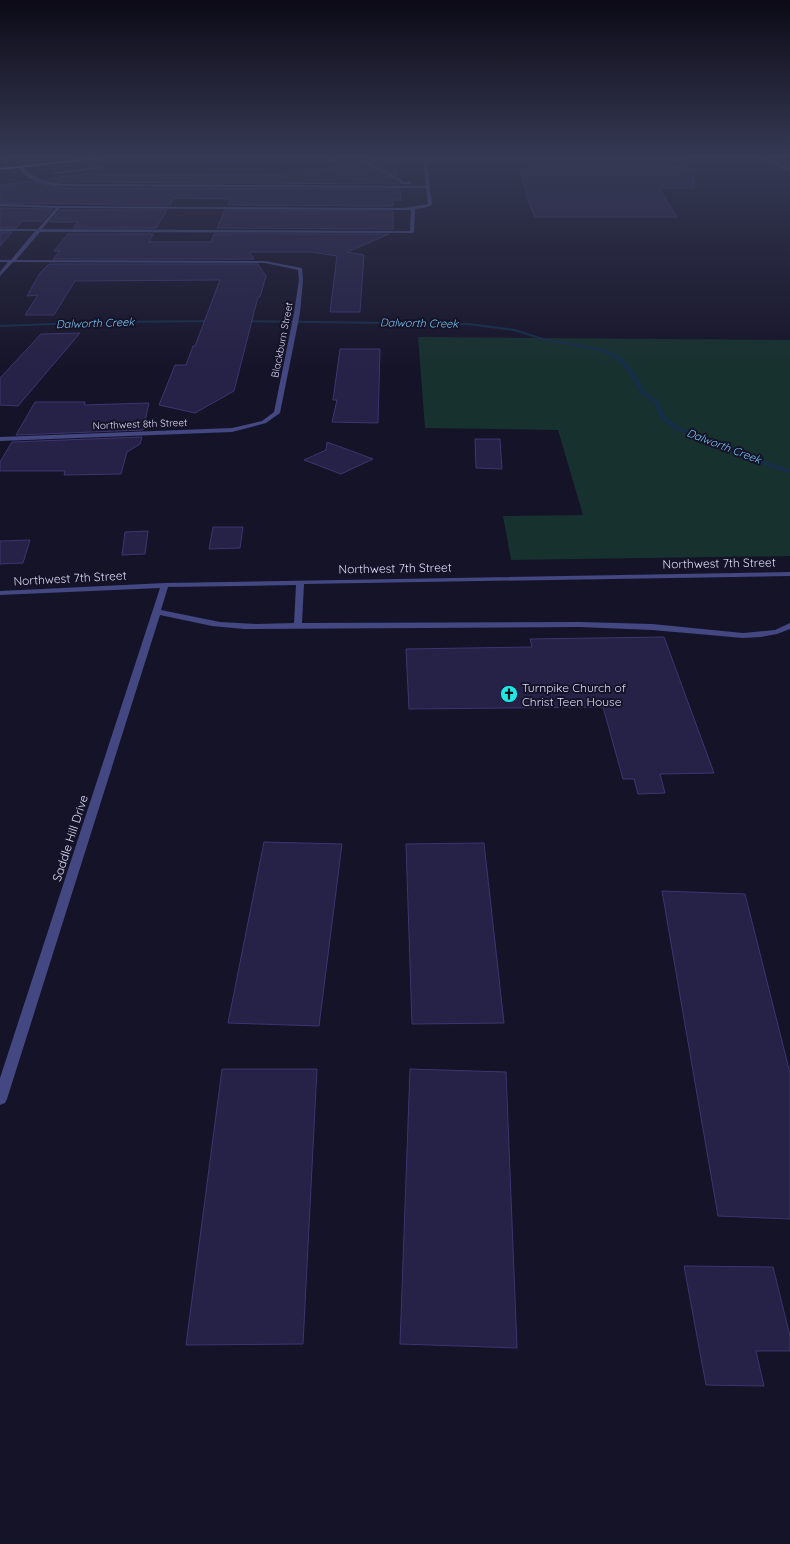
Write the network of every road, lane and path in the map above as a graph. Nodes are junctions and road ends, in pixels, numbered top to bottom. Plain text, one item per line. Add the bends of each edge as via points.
1 (412, 228) edge
2 (0, 230) edge
3 (38, 230) junction
4 (0, 261) edge
5 (11, 261) junction
6 (0, 275) edge
7 (277, 413) joint
8 (0, 439) edge
9 (790, 574) edge
10 (300, 582) junction
11 (165, 585) junction
12 (0, 593) edge
13 (157, 612) junction
14 (298, 626) junction
15 (790, 626) edge
16 (0, 1099) edge

1 - 3 street via 412,232
2 - 3 street
3 - 5 street
4 - 5 street
5 - 6 street
5 - 7 street, Blackburn Street via 265,262 300,269 297,313
7 - 8 street, Northwest 8th Street via 264,422 232,430
9 - 10 street, Northwest 7th Street
10 - 11 street, Northwest 7th Street
10 - 14 street
11 - 12 street, Northwest 7th Street
11 - 13 street, Saddle Hill Drive
13 - 14 street via 218,625 260,628
13 - 16 street, Saddle Hill Drive
14 - 15 street via 554,623 762,636

